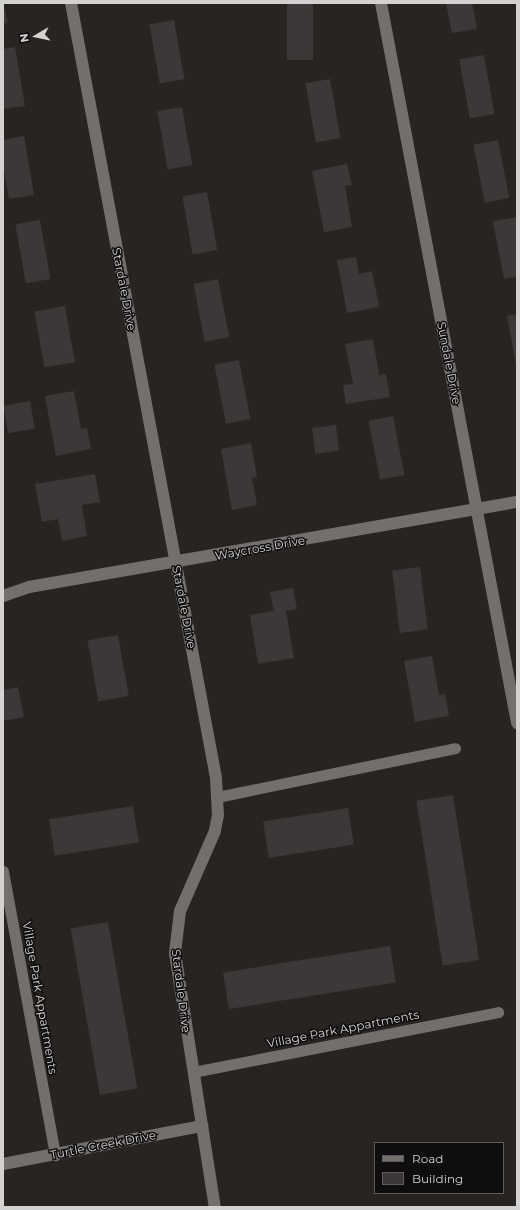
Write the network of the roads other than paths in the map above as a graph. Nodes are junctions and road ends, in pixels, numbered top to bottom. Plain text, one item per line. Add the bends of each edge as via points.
1 (71, 3) edge
2 (381, 3) edge
3 (517, 502) edge
4 (476, 509) junction
5 (176, 563) junction
6 (3, 596) edge
7 (517, 723) edge
8 (455, 748) dead end
9 (217, 797) junction
10 (3, 871) edge
11 (498, 1012) dead end
12 (193, 1072) junction
13 (202, 1126) junction
14 (55, 1155) junction
15 (3, 1164) edge
16 (215, 1207) edge

1 - 5 street, Stardale Drive
2 - 4 street, Sundale Drive
3 - 4 street, Waycross Drive
4 - 5 street, Waycross Drive
4 - 7 street, Sundale Drive
5 - 6 street, Waycross Drive via 29,587
5 - 9 street, Stardale Drive via 213,758
8 - 9 lane
9 - 12 street, Stardale Drive via 218,815 215,831 185,894 176,932 177,974
10 - 14 lane, Village Park Appartments
11 - 12 lane, Village Park Appartments
12 - 13 street, Stardale Drive
13 - 14 street, Turtle Creek Drive
13 - 16 street, Stardale Drive
14 - 15 street, Turtle Creek Drive

